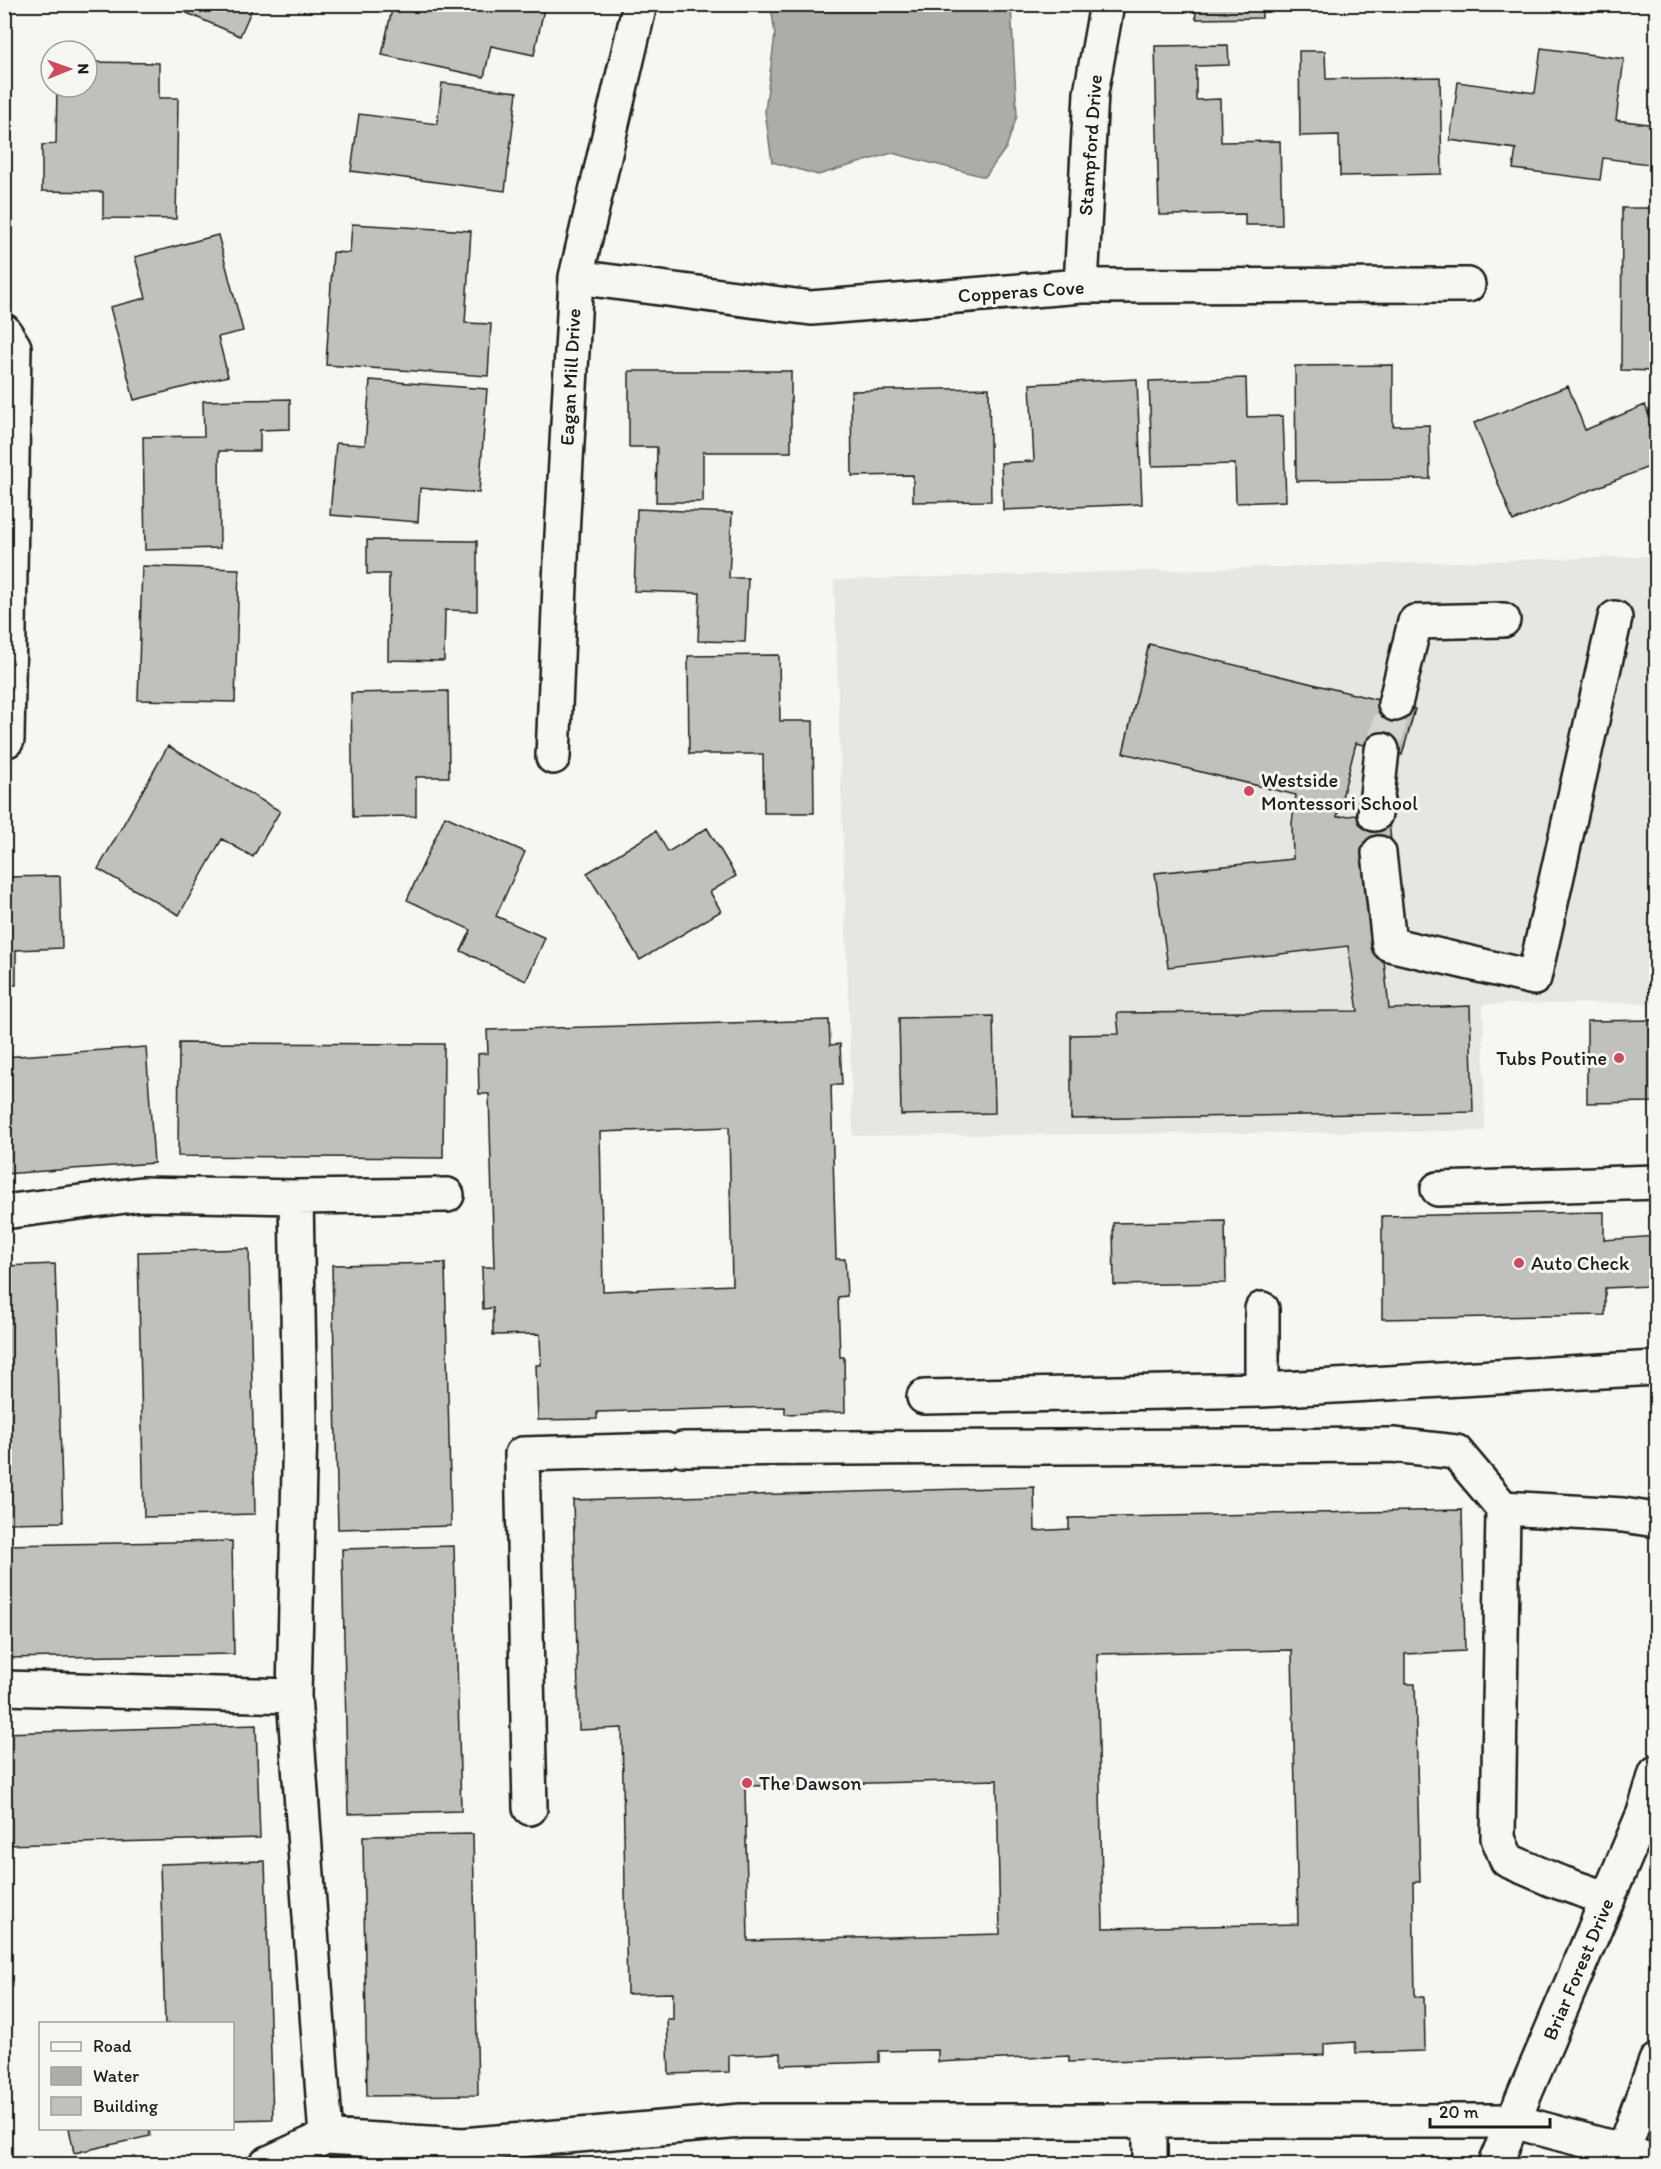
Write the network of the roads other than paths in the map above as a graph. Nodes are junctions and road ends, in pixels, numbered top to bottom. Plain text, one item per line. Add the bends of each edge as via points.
1 (640, 4) edge
2 (1107, 4) edge
3 (576, 277) junction
4 (1468, 285) dead end
5 (1081, 286) junction
6 (4, 331) edge
7 (1615, 618) dead end
8 (1503, 620) dead end
9 (1395, 704) tunnel mouth
10 (7, 740) dead end
11 (1382, 750) tunnel mouth
12 (553, 757) dead end
13 (1375, 814) dead end
14 (1379, 853) dead end
15 (1656, 1182) edge
16 (1438, 1188) dead end
17 (447, 1195) dead end
18 (296, 1197) junction
19 (4, 1212) edge
20 (1262, 1309) dead end
21 (1656, 1368) edge
22 (1262, 1390) junction
23 (924, 1397) dead end
24 (1503, 1508) junction
25 (1656, 1520) edge
26 (4, 1688) edge
27 (294, 1696) junction
28 (1656, 1773) edge
29 (530, 1808) dead end
30 (1608, 1899) junction
31 (1656, 2061) edge
32 (1150, 2121) junction
33 (1513, 2121) junction
34 (326, 2137) junction
35 (463, 2155) edge
36 (1621, 2158) edge
37 (1656, 2163) edge
38 (266, 2164) edge
39 (1150, 2164) edge
40 (1495, 2164) edge

1 - 3 street, Eagan Mill Drive
2 - 5 street, Stampford Drive via 1090,93
3 - 5 street, Copperas Cove via 811,308
3 - 12 street, Eagan Mill Drive
4 - 5 street, Copperas Cove
6 - 10 street via 14,347
7 - 14 street via 1534,978 1389,944
8 - 9 street via 1415,622
11 - 13 street
15 - 16 street
17 - 18 street
18 - 19 street via 141,1194
18 - 27 street via 300,1423
20 - 22 street
21 - 22 street
22 - 23 street
24 - 25 street
24 - 29 street via 1456,1452 1393,1445 522,1454
24 - 30 street via 1498,1838 1507,1860
26 - 27 street
27 - 34 street
28 - 30 street, Briar Forest Drive via 1644,1813
30 - 33 street, Briar Forest Drive
31 - 36 street
32 - 33 street
32 - 35 street via 741,2121
32 - 39 street
33 - 36 street
33 - 40 street, Briar Forest Drive
34 - 35 street
34 - 38 street
36 - 37 street

